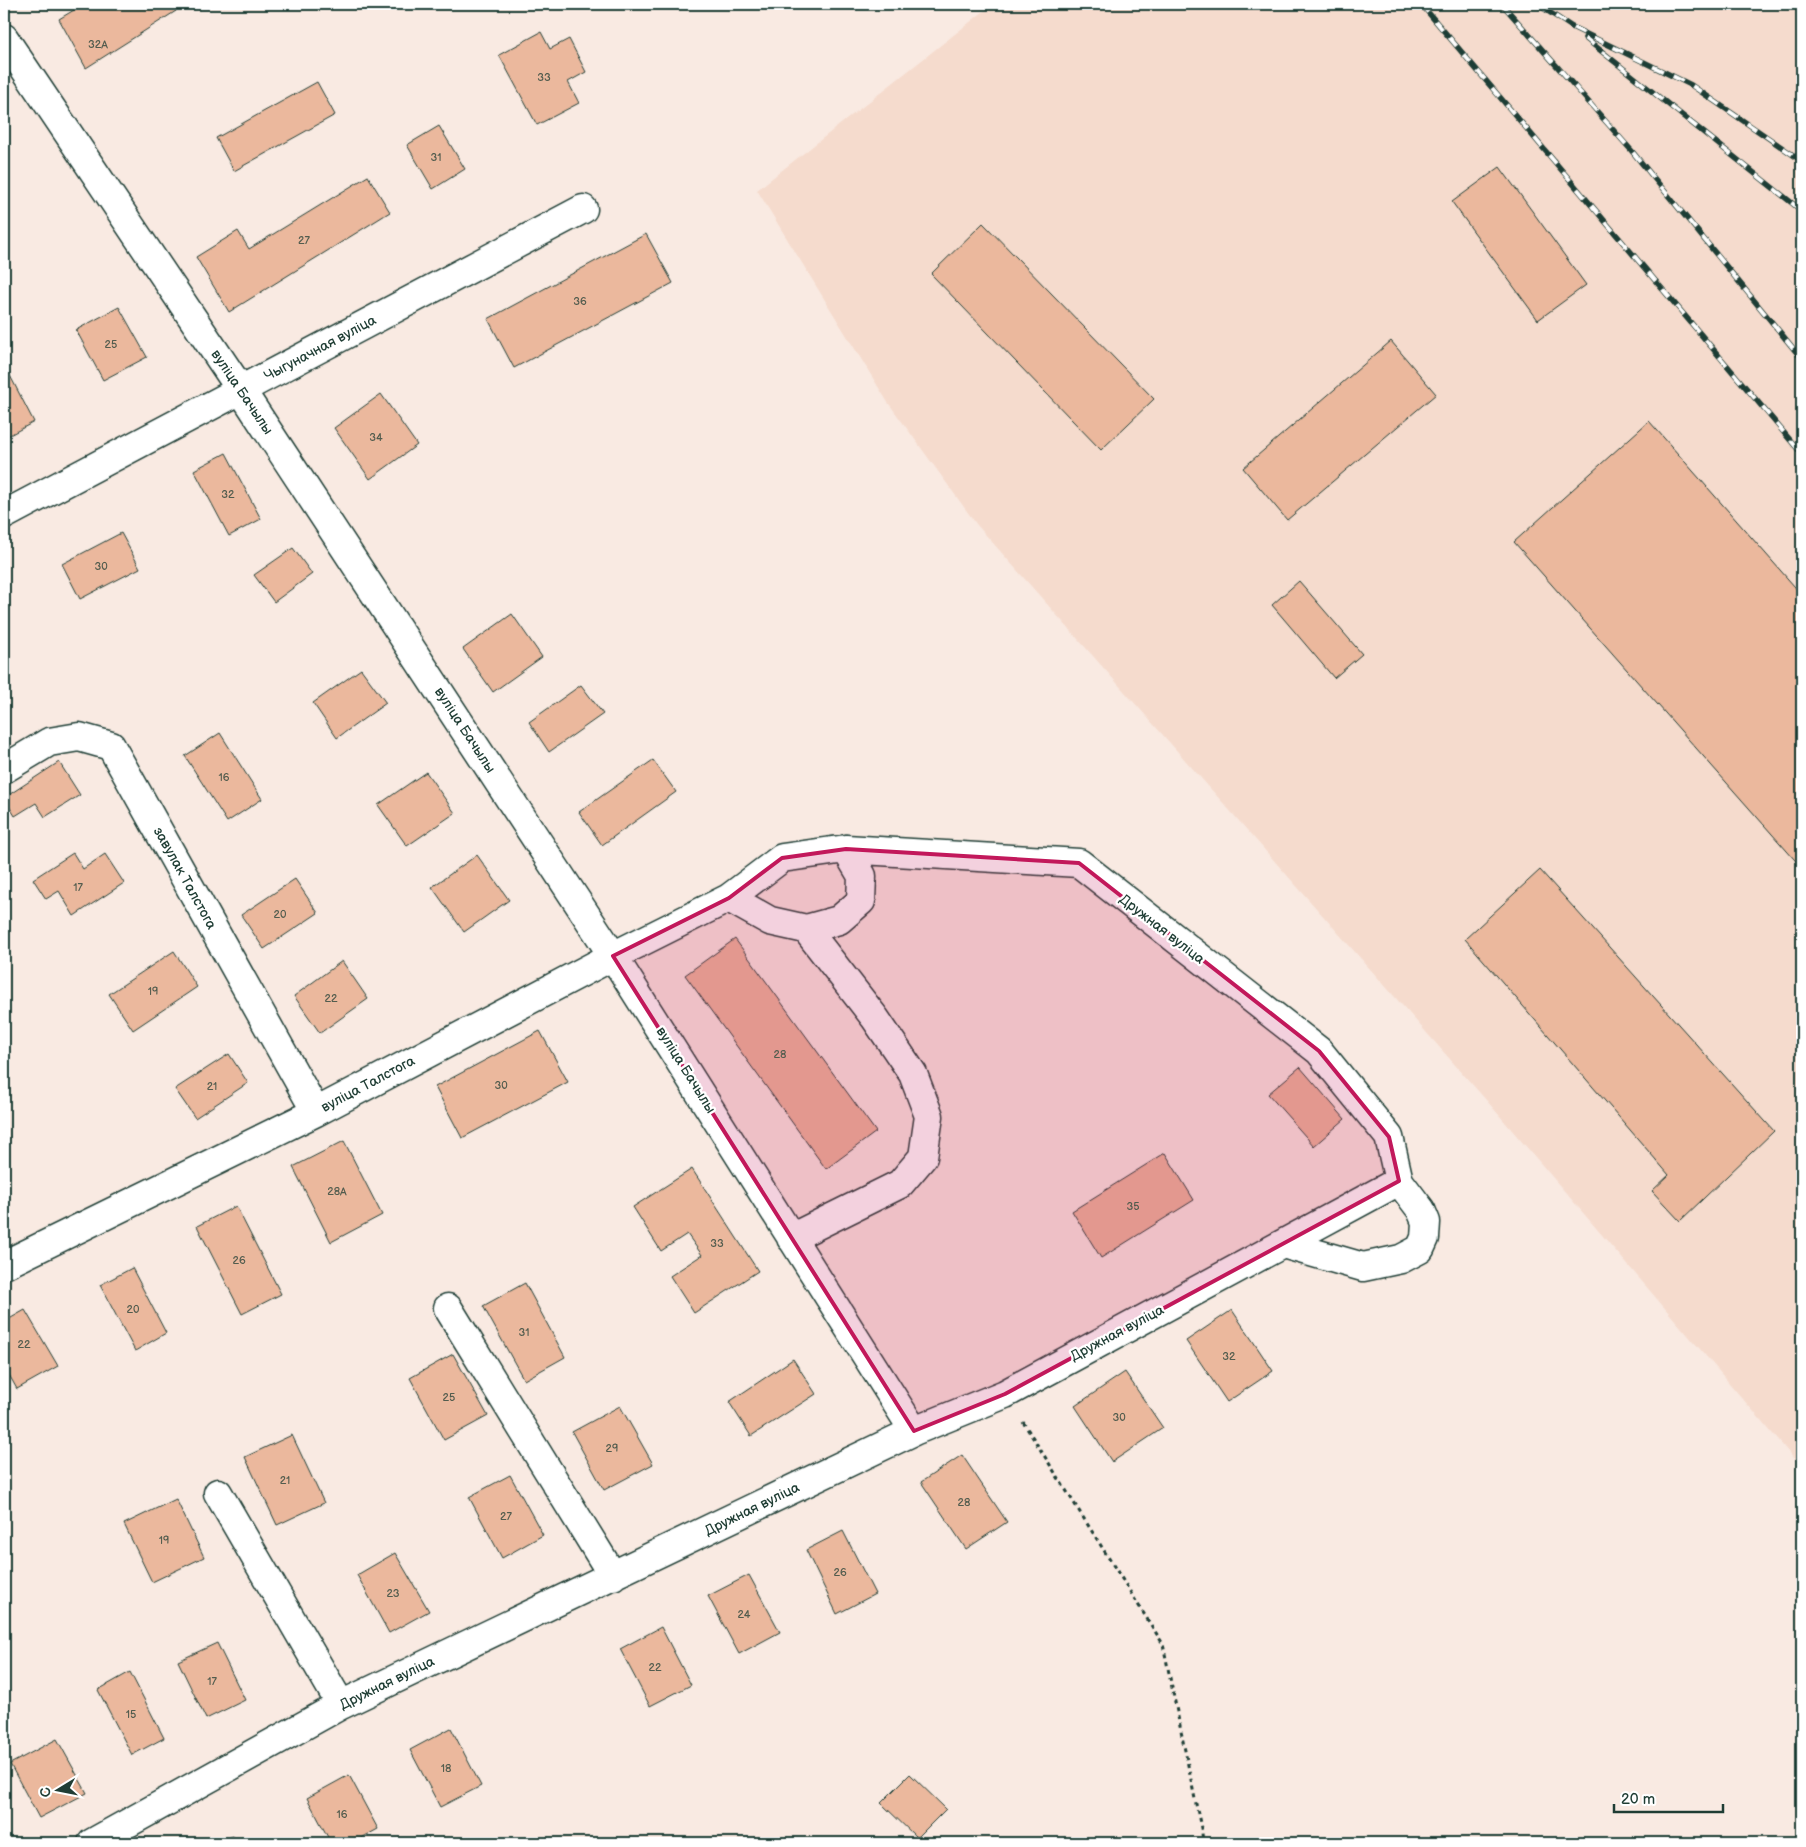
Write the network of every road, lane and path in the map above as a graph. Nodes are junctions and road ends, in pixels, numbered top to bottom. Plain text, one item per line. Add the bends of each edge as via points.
1 (4, 38) edge
2 (583, 209) dead end
3 (241, 390) junction
4 (4, 515) edge
5 (4, 768) edge
6 (846, 849) junction
7 (729, 898) junction
8 (806, 928) junction
9 (613, 956) junction
10 (316, 1112) junction
11 (1399, 1181) junction
12 (792, 1238) junction
13 (1283, 1244) junction
14 (4, 1265) edge
15 (448, 1308) dead end
16 (1005, 1394) junction
17 (914, 1431) junction
18 (218, 1493) dead end
19 (613, 1576) junction
20 (342, 1704) junction
21 (92, 1843) edge
22 (1203, 1843) edge

1 - 3 street, вуліца Бачылы
2 - 3 street, Чыгуначная вуліца
3 - 4 street, Чыгуначная вуліца
3 - 9 street, вуліца Бачылы
5 - 10 street, завулак Талстога via 49,742 79,737 111,746
6 - 7 street, Дружная вуліца via 782,858
6 - 8 street via 862,876 861,901 839,920
6 - 11 street, Дружная вуліца via 1079,863 1318,1051 1389,1137
7 - 8 street via 770,921
7 - 9 street, вуліца Талстога
8 - 12 street via 913,1074 929,1116 923,1157 900,1184
9 - 10 street, вуліца Талстога
9 - 12 street, вуліца Бачылы
10 - 14 street, вуліца Талстога
11 - 13 street, Дружная вуліца
11 - 13 street via 1426,1222 1426,1238 1420,1249 1400,1260 1363,1267
12 - 17 street, вуліца Бачылы
13 - 16 street, Дружная вуліца
15 - 19 street
16 - 17 street, Дружная вуліца
16 - 22 path via 1163,1644
17 - 19 street, Дружная вуліца
18 - 20 street
19 - 20 street, Дружная вуліца
20 - 21 street, Дружная вуліца

